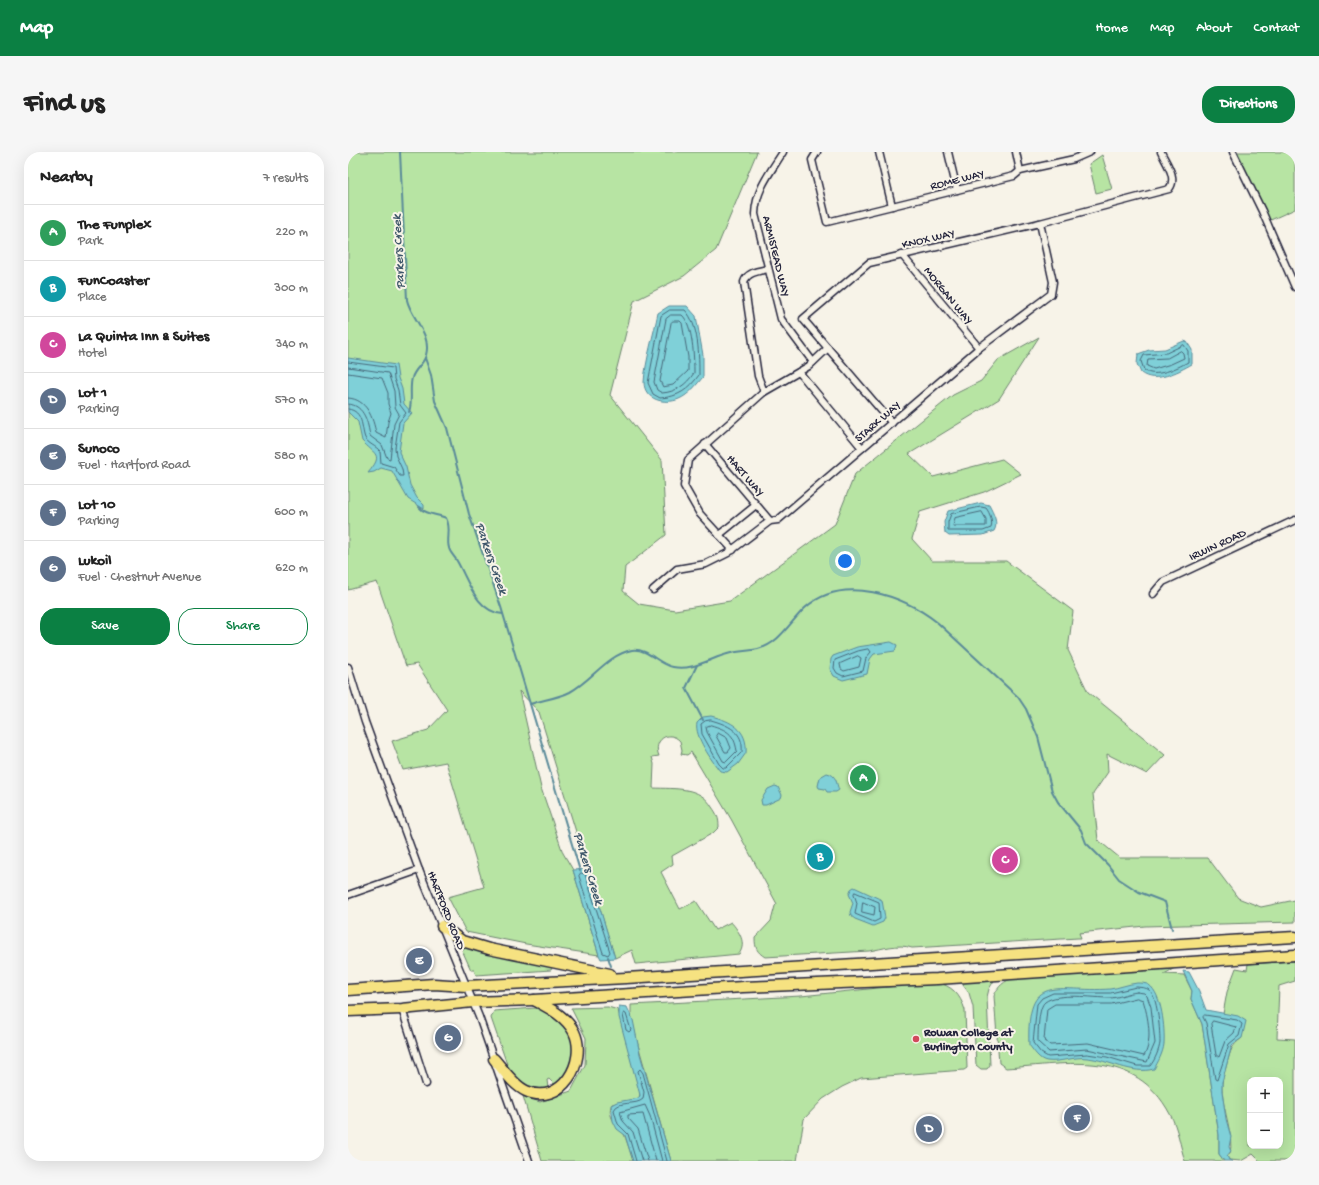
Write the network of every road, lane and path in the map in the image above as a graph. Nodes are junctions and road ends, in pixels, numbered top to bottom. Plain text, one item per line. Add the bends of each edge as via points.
1 (783, 152) edge
2 (817, 152) edge
3 (879, 152) edge
4 (948, 152) edge
5 (1016, 152) edge
6 (1090, 152) edge
7 (1161, 152) edge
8 (1233, 152) edge
9 (1020, 171) junction
10 (957, 190) junction
11 (892, 206) junction
12 (1040, 223) junction
13 (902, 255) junction
14 (768, 269) junction
15 (1295, 287) edge
16 (828, 348) junction
17 (979, 348) junction
18 (813, 362) junction
19 (799, 372) junction
20 (764, 392) junction
21 (892, 423) junction
22 (705, 444) junction
23 (862, 448) junction
24 (756, 505) junction
25 (1295, 520) edge
26 (770, 521) junction
27 (719, 534) junction
28 (733, 550) junction
29 (653, 590) dead end
30 (1153, 594) dead end
31 (348, 667) edge
32 (419, 870) junction
33 (348, 895) edge
34 (442, 926) junction
35 (1295, 937) edge
36 (1295, 955) edge
37 (626, 978) junction
38 (466, 986) junction
39 (348, 990) edge
40 (534, 1000) junction
41 (473, 1002) junction
42 (402, 1009) junction
43 (348, 1011) edge
44 (494, 1059) junction
45 (426, 1084) dead end
46 (529, 1161) edge

1 - 14 street, ARMISTEAD WAY via 760,187 755,201 755,214
2 - 11 street, ROME WAY via 812,160 827,222
3 - 11 street
4 - 10 street
5 - 9 street
6 - 9 street, ROME WAY via 1074,159
7 - 12 street, KNOX WAY via 1173,180 1169,189
8 - 15 street
9 - 10 street, ROME WAY via 1014,176
10 - 11 street, ROME WAY
12 - 13 street, KNOX WAY
12 - 17 street, STARK WAY via 1053,282 1051,294
13 - 16 street, KNOX WAY via 869,263 803,319
13 - 17 street, MORGAN WAY
14 - 18 street, ARMISTEAD WAY via 780,319
14 - 20 street via 749,274 744,282 758,376
16 - 18 street
16 - 21 street, KNOX WAY
17 - 21 street, STARK WAY
18 - 19 street
19 - 20 street
19 - 23 street
20 - 22 street
21 - 23 street, STARK WAY
22 - 24 street, HART WAY
22 - 27 street via 688,460 684,486 700,514
23 - 26 street, STARK WAY via 778,520
24 - 26 street, HART WAY
24 - 27 street
25 - 30 street, IRWIN ROAD via 1163,582
26 - 28 street, STARK WAY
27 - 28 street
28 - 29 street, STARK WAY via 706,564 677,569
31 - 32 street, HARTFORD ROAD via 365,722
32 - 33 street
32 - 34 street, HARTFORD ROAD
34 - 37 highway via 462,940 489,950
34 - 38 street, HARTFORD ROAD
35 - 37 highway
36 - 40 highway via 951,978
37 - 38 highway
38 - 39 highway via 434,984
38 - 41 street, HARTFORD ROAD
40 - 41 highway
40 - 44 highway via 560,1015 574,1031 579,1052 572,1074 555,1090 534,1093 525,1091 512,1080
41 - 42 highway
41 - 44 street, HARTFORD ROAD
42 - 43 highway
42 - 45 street
44 - 46 street, HARTFORD ROAD

